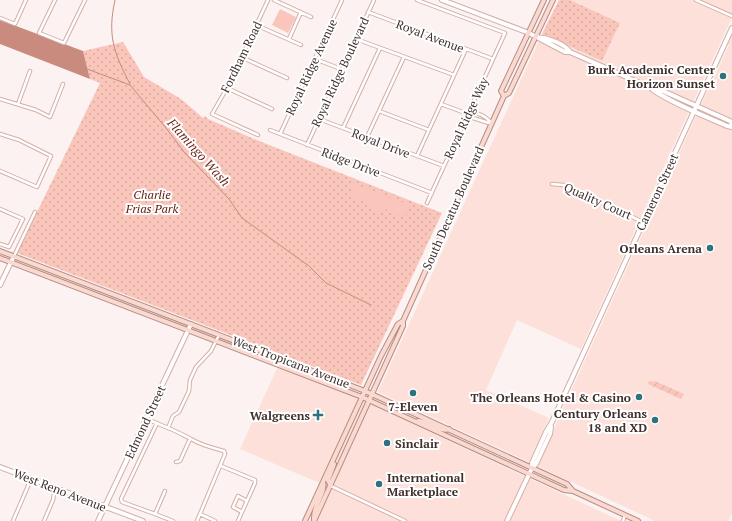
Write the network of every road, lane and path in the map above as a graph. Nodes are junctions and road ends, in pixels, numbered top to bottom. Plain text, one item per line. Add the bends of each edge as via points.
1 (26, 0) edge
2 (55, 0) edge
3 (85, 0) edge
4 (268, 0) edge
5 (274, 0) edge
6 (342, 0) edge
7 (374, 0) edge
8 (417, 0) edge
9 (442, 0) edge
10 (544, 0) edge
11 (553, 0) edge
12 (696, 0) edge
13 (301, 12) junction
14 (368, 12) junction
15 (732, 16) edge
16 (311, 17) dead end
17 (0, 18) edge
18 (256, 25) junction
19 (732, 28) edge
20 (529, 33) junction
21 (536, 37) junction
22 (356, 38) junction
23 (289, 39) junction
24 (300, 45) dead end
25 (380, 48) junction
26 (466, 49) junction
27 (241, 57) junction
28 (404, 57) junction
29 (315, 59) junction
30 (493, 59) junction
31 (341, 70) junction
32 (30, 71) dead end
33 (454, 76) junction
34 (286, 78) dead end
35 (63, 84) dead end
36 (649, 87) junction
37 (227, 88) junction
38 (504, 96) junction
39 (0, 99) edge
40 (18, 104) junction
41 (441, 104) junction
42 (696, 106) junction
43 (272, 110) dead end
44 (379, 111) junction
45 (694, 111) junction
46 (468, 114) junction
47 (318, 119) junction
48 (492, 124) junction
49 (732, 125) edge
50 (343, 128) junction
51 (270, 130) dead end
52 (429, 130) junction
53 (0, 134) edge
54 (280, 134) junction
55 (258, 135) dead end
56 (367, 137) junction
57 (307, 145) junction
58 (417, 156) junction
59 (444, 166) junction
60 (0, 171) edge
61 (552, 184) dead end
62 (432, 192) junction
63 (427, 203) dead end
64 (0, 209) edge
65 (34, 212) dead end
66 (644, 222) junction
67 (0, 244) edge
68 (0, 251) edge
69 (14, 256) junction
70 (0, 258) edge
71 (11, 263) junction
72 (76, 280) junction
73 (81, 282) junction
74 (0, 285) edge
75 (73, 287) junction
76 (79, 289) junction
77 (141, 304) junction
78 (138, 312) junction
79 (403, 321) junction
80 (191, 324) junction
81 (188, 331) junction
82 (220, 334) junction
83 (216, 342) junction
84 (264, 351) junction
85 (261, 358) junction
86 (365, 391) junction
87 (373, 394) junction
88 (362, 397) junction
89 (370, 401) junction
90 (147, 419) junction
91 (413, 420) junction
92 (157, 423) junction
93 (168, 428) junction
94 (449, 429) junction
95 (190, 439) junction
96 (334, 457) junction
97 (176, 462) dead end
98 (220, 466) junction
99 (0, 467) edge
100 (532, 468) junction
101 (529, 474) junction
102 (31, 478) junction
103 (323, 482) junction
104 (330, 486) junction
105 (55, 488) junction
106 (165, 491) dead end
107 (573, 491) junction
108 (247, 501) junction
109 (105, 506) junction
110 (242, 512) junction
111 (155, 514) junction
112 (200, 514) junction
113 (625, 515) junction
114 (314, 520) edge
115 (13, 521) edge
116 (44, 521) edge
117 (98, 521) edge
118 (143, 521) edge
119 (172, 521) edge
120 (197, 521) edge
121 (215, 521) edge
122 (238, 521) edge
123 (305, 521) edge
124 (405, 521) edge
125 (507, 521) edge
126 (623, 521) edge
127 (638, 521) edge

1 - 17 street via 15,24
2 - 3 street via 39,33 64,43
4 - 18 street, Fordham Road
5 - 13 street
6 - 29 street, Royal Ridge Avenue
7 - 14 street, Royal Ridge Boulevard
8 - 30 street, Royal Ridge Way via 505,33
9 - 20 street
10 - 20 main road, South Decatur Boulevard
11 - 21 main road, South Decatur Boulevard
12 - 15 street
13 - 16 street
13 - 23 street
14 - 22 street, Royal Ridge Boulevard
14 - 26 street, Royal Avenue
18 - 23 street
18 - 27 street, Fordham Road
19 - 42 street, Cameron Street
20 - 21 street
20 - 38 main road, South Decatur Boulevard via 502,91
21 - 36 street
21 - 38 main road, South Decatur Boulevard via 509,93
22 - 25 street
22 - 31 street, Royal Ridge Boulevard
23 - 24 street
25 - 28 street
25 - 50 street
26 - 30 street, Royal Avenue
26 - 33 street
27 - 34 street
27 - 37 street, Fordham Road
28 - 33 street
28 - 44 street
29 - 31 street
29 - 54 street, Royal Ridge Avenue
30 - 46 street, Royal Ridge Way
31 - 47 street, Royal Ridge Boulevard
32 - 40 street
33 - 41 street
35 - 40 street via 50,117
36 - 42 street
36 - 45 street via 661,96
37 - 43 street
37 - 55 street, Fordham Road via 212,114
38 - 48 main road, South Decatur Boulevard
39 - 40 street
41 - 46 street
41 - 52 street
42 - 45 street, Cameron Street
42 - 49 street via 730,121
44 - 52 street
44 - 56 street
45 - 49 street via 727,126
45 - 66 street, Cameron Street
46 - 48 street
46 - 48 street via 472,112 486,118
46 - 59 street, Royal Ridge Way
47 - 50 street, Royal Drive
47 - 57 street, Royal Ridge Boulevard
48 - 79 main road, South Decatur Boulevard
50 - 56 street, Royal Drive
51 - 54 street, Ridge Drive
52 - 58 street
53 - 60 street via 19,140 51,156 37,187
54 - 57 street, Ridge Drive
56 - 58 street, Royal Drive
57 - 62 street, Ridge Drive
58 - 59 street, Royal Drive
59 - 62 street, Royal Ridge Way
61 - 66 street, Quality Court via 563,185
62 - 63 street, Royal Ridge Way
64 - 67 street via 22,219 9,247
65 - 69 street
66 - 100 street, Cameron Street via 533,460
68 - 69 main road, West Tropicana Avenue
69 - 71 street
69 - 72 main road, West Tropicana Avenue
70 - 71 main road, West Tropicana Avenue
71 - 74 street
71 - 75 main road, West Tropicana Avenue
72 - 73 main road, West Tropicana Avenue
72 - 75 main road
73 - 76 main road
73 - 77 main road, West Tropicana Avenue
75 - 76 main road, West Tropicana Avenue
76 - 78 main road, West Tropicana Avenue
77 - 78 main road
77 - 80 main road, West Tropicana Avenue
78 - 81 main road, West Tropicana Avenue
79 - 86 main road, South Decatur Boulevard via 398,324
79 - 87 main road, South Decatur Boulevard
80 - 81 street, Edmond Street
80 - 82 main road, West Tropicana Avenue
81 - 83 main road, West Tropicana Avenue
81 - 90 street, Edmond Street
82 - 83 street
82 - 84 main road, West Tropicana Avenue
83 - 85 main road, West Tropicana Avenue
83 - 93 street via 196,367 190,380 189,391
84 - 85 main road
84 - 86 main road, West Tropicana Avenue
85 - 88 main road, West Tropicana Avenue
86 - 87 main road, West Tropicana Avenue
86 - 88 main road, South Decatur Boulevard
87 - 89 main road, South Decatur Boulevard
87 - 94 main road, West Tropicana Avenue
88 - 89 main road, West Tropicana Avenue
88 - 96 main road, South Decatur Boulevard
89 - 91 main road, West Tropicana Avenue
89 - 104 main road, South Decatur Boulevard
90 - 92 street
90 - 109 street, Edmond Street
91 - 94 main road via 423,421 444,430
91 - 101 main road, West Tropicana Avenue
92 - 93 street
92 - 111 street via 121,499 122,502
93 - 95 street
94 - 100 main road, West Tropicana Avenue
95 - 97 street via 180,461
95 - 98 street via 209,448 224,451
96 - 103 main road, South Decatur Boulevard
96 - 104 main road via 328,480
98 - 108 street via 255,480 256,483
98 - 112 street
99 - 102 street, West Reno Avenue
100 - 101 street, Cameron Street
100 - 107 main road, West Tropicana Avenue via 567,484
101 - 107 main road, West Tropicana Avenue via 564,490
101 - 125 street, Cameron Street
102 - 105 street, West Reno Avenue
102 - 115 street
103 - 114 main road via 324,488 313,512
103 - 123 main road, South Decatur Boulevard
104 - 114 main road, South Decatur Boulevard
104 - 124 street
105 - 109 street, West Reno Avenue
105 - 116 street
106 - 111 street
107 - 113 main road, West Tropicana Avenue
108 - 110 street
108 - 110 street via 238,496 233,508
109 - 117 street, Edmond Street
109 - 118 street, West Reno Avenue
110 - 122 street
111 - 119 street
112 - 120 street
112 - 121 street
113 - 126 street
113 - 127 main road, West Tropicana Avenue

